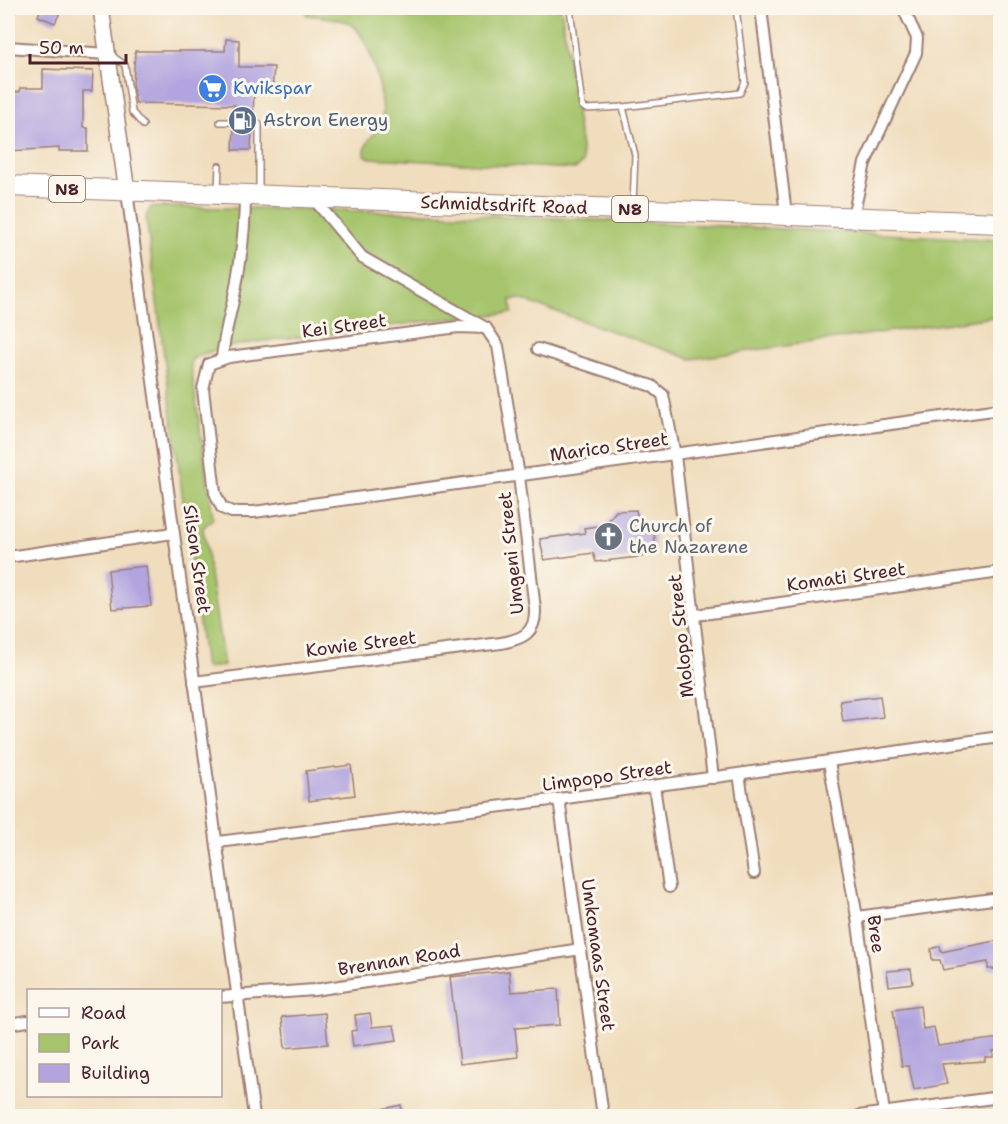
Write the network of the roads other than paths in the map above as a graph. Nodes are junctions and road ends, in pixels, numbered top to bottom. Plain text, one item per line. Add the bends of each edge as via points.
1 (101, 8) edge
2 (570, 8) edge
3 (736, 8) edge
4 (761, 8) edge
5 (903, 8) edge
6 (8, 47) edge
7 (107, 54) junction
8 (623, 107) junction
9 (220, 122) dead end
10 (234, 122) dead end
11 (252, 122) dead end
12 (143, 125) dead end
13 (219, 166) dead end
14 (8, 186) edge
15 (127, 192) junction
16 (218, 195) junction
17 (252, 196) junction
18 (313, 198) junction
19 (633, 209) junction
20 (786, 214) junction
21 (853, 216) junction
22 (1000, 223) edge
23 (486, 328) junction
24 (538, 350) dead end
25 (222, 359) junction
26 (1000, 409) edge
27 (675, 455) junction
28 (519, 476) junction
29 (222, 508) joint
30 (173, 533) junction
31 (8, 557) edge
32 (1000, 572) edge
33 (696, 615) junction
34 (529, 633) joint
35 (194, 682) junction
36 (1000, 737) edge
37 (829, 762) junction
38 (739, 774) junction
39 (713, 778) junction
40 (654, 786) junction
41 (559, 799) junction
42 (218, 842) junction
43 (754, 873) dead end
44 (669, 887) dead end
45 (1000, 898) edge
46 (857, 917) junction
47 (581, 949) junction
48 (237, 994) junction
49 (222, 997) edge
50 (27, 1021) edge
51 (8, 1024) edge
52 (1000, 1097) edge
53 (884, 1113) junction
54 (254, 1116) edge
55 (603, 1116) edge
56 (859, 1116) edge

1 - 7 street, Silson Street
2 - 8 lane via 582,106
3 - 8 lane via 746,81 740,93
4 - 20 street
5 - 21 street via 915,32 916,54 865,163
6 - 7 street
7 - 12 lane via 124,63 132,112
7 - 15 street, Silson Street
8 - 19 lane via 635,156
9 - 10 lane
11 - 17 lane via 259,124
13 - 16 lane
14 - 15 highway, Schmidtsdrift Road / N8
15 - 16 highway, Schmidtsdrift Road / N8
15 - 30 street, Silson Street
16 - 17 highway, Schmidtsdrift Road / N8
17 - 18 highway, Schmidtsdrift Road / N8
17 - 25 street
18 - 19 highway, Schmidtsdrift Road / N8
18 - 23 street via 362,257
19 - 20 highway, Schmidtsdrift Road / N8
20 - 21 highway, Schmidtsdrift Road / N8
21 - 22 highway, Schmidtsdrift Road / N8
23 - 25 street, Kei Street via 458,327
23 - 28 street, Umgeni Street via 498,346
24 - 27 street, Molopo Street via 658,390 663,395
25 - 29 street, Kei Street via 209,364 203,389 215,493
26 - 27 street, Marico Street
27 - 28 street, Marico Street
27 - 33 street, Molopo Street
28 - 29 street, Marico Street via 254,513
28 - 34 street, Umgeni Street via 535,609 534,626
30 - 31 street
30 - 35 street, Silson Street
32 - 33 street, Komati Street
33 - 39 street, Molopo Street
34 - 35 street, Kowie Street via 519,640 501,643
35 - 42 street, Silson Street
36 - 37 street, Limpopo Street
37 - 38 street, Limpopo Street
37 - 46 street, Bree
38 - 39 street, Limpopo Street
38 - 43 street
39 - 40 street, Limpopo Street
40 - 41 street, Limpopo Street
40 - 44 street
41 - 42 street, Limpopo Street
41 - 47 street, Umkomaas Street
42 - 48 street, Silson Street
45 - 46 street
46 - 53 street, Bree
47 - 48 street, Brennan Road via 314,990
47 - 55 street, Umkomaas Street
48 - 49 street, Brennan Road
48 - 54 street, Silson Street
50 - 51 street
52 - 53 street
53 - 56 street

